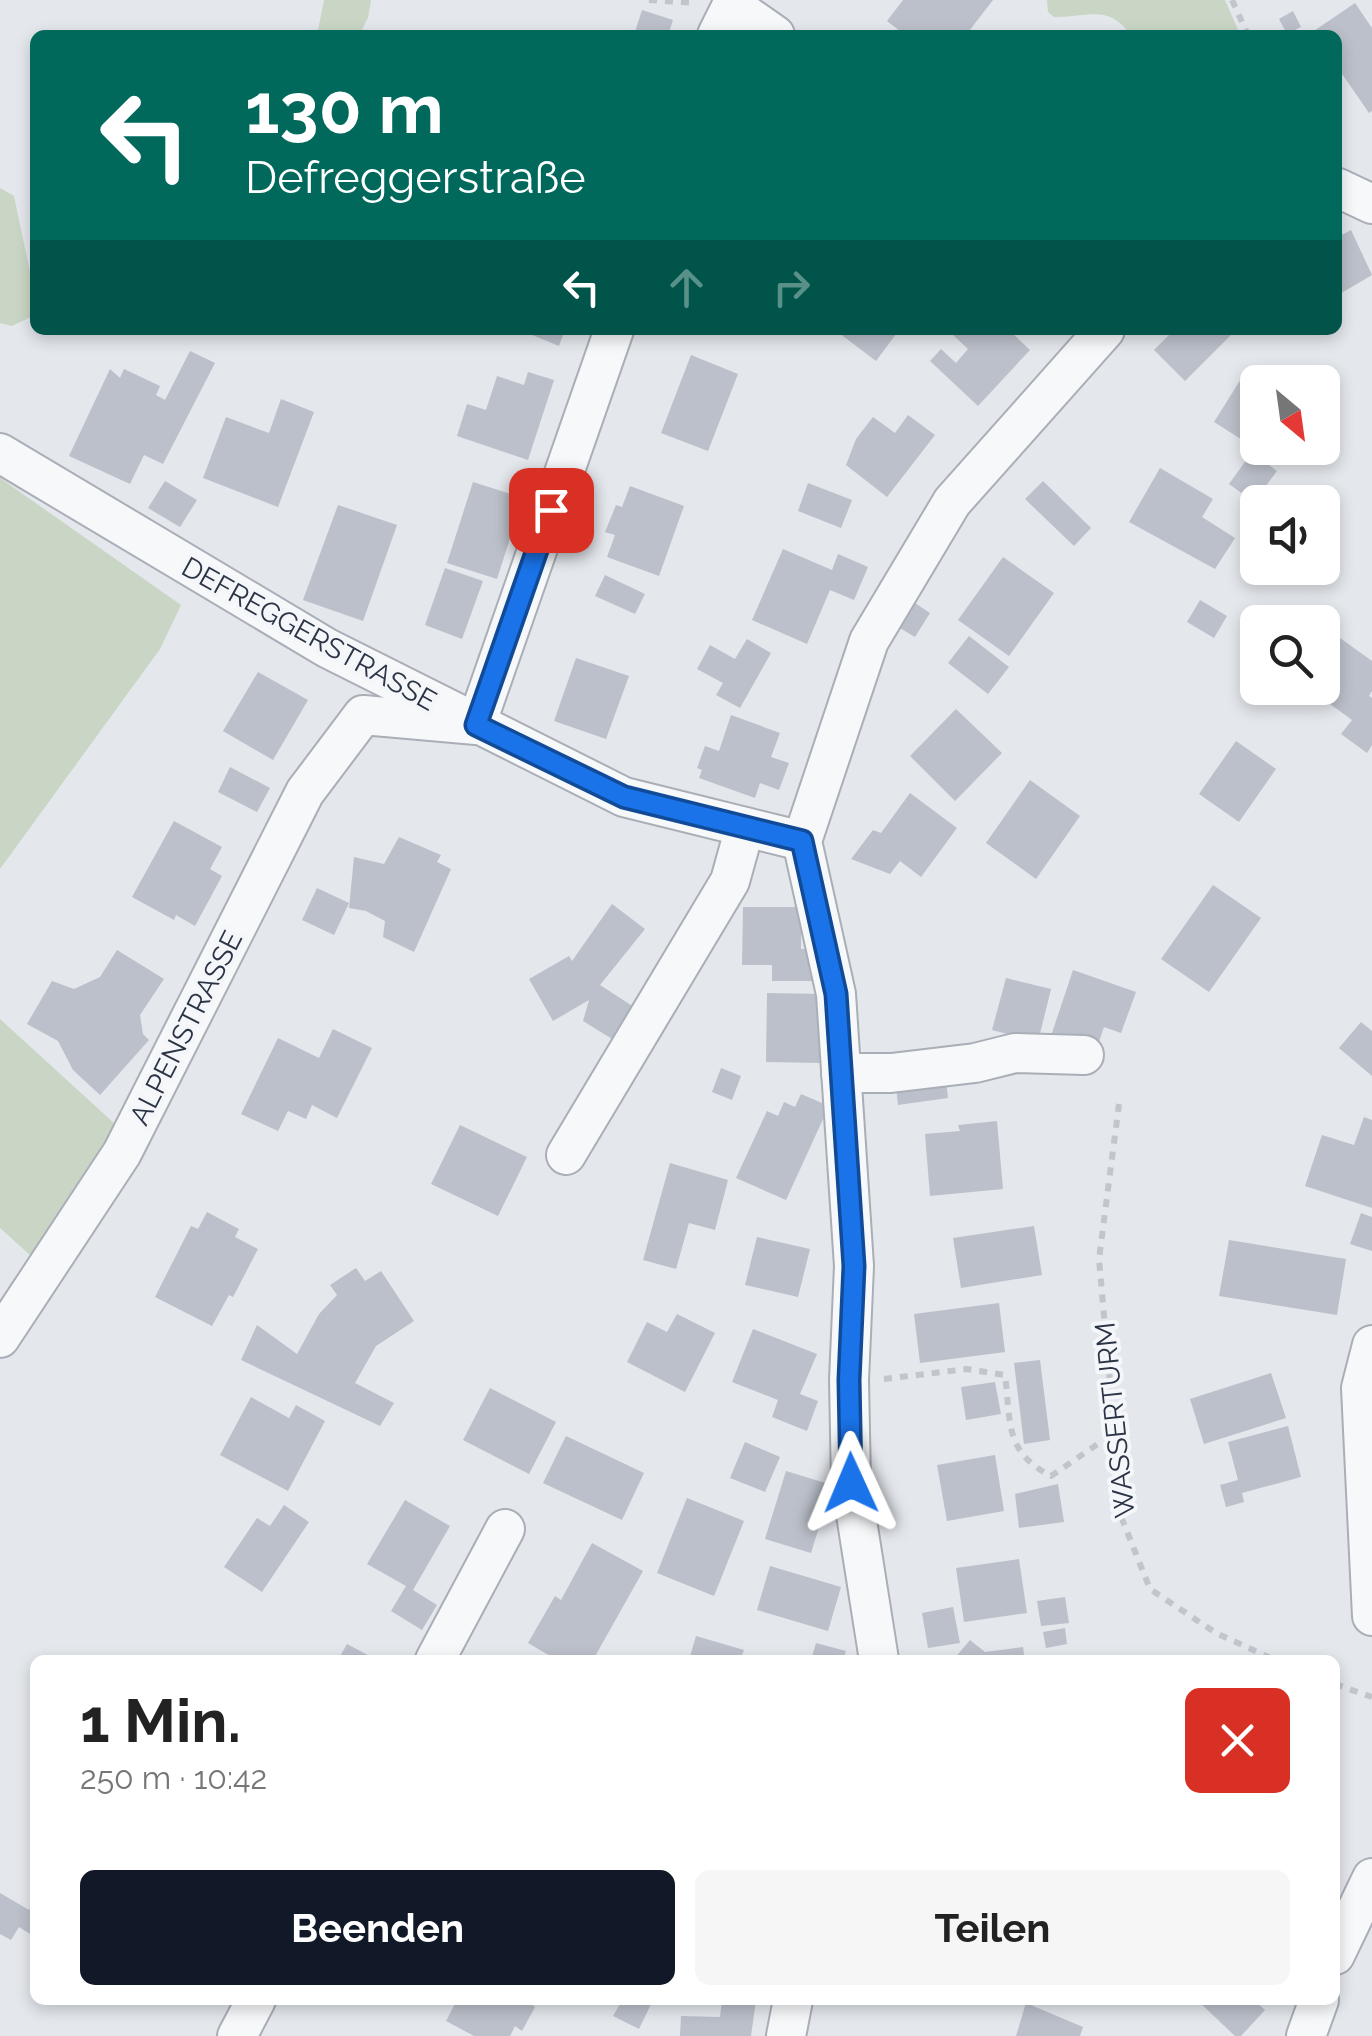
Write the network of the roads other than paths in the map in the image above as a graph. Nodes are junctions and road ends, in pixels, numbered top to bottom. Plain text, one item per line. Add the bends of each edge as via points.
1 (720, 30) edge
2 (768, 30) edge
3 (1342, 190) edge
4 (1372, 204) edge
5 (612, 335) edge
6 (1101, 335) edge
7 (0, 454) edge
8 (476, 725) junction
9 (746, 827) junction
10 (802, 841) junction
11 (1084, 1056) dead end
12 (841, 1073) junction
13 (566, 1156) dead end
14 (0, 1338) edge
15 (1372, 1345) edge
16 (504, 1529) dead end
17 (1372, 1616) edge
18 (439, 1655) edge
19 (877, 1655) edge
20 (1372, 1878) edge
21 (1340, 1945) edge
22 (253, 2005) edge
23 (791, 2005) edge
24 (1317, 2005) edge
25 (237, 2036) edge
26 (786, 2036) edge
27 (1306, 2036) edge

1 - 2 street via 732,5
3 - 4 street
5 - 8 street
6 - 10 street via 952,502 869,642
7 - 8 street, DEFREGGERSTRASSE via 326,648
8 - 9 street, DEFREGGERSTRASSE via 624,797
8 - 14 street, ALPENSTRASSE via 363,715 305,792 122,1153
9 - 10 street, DEFREGGERSTRASSE
9 - 13 street via 730,881
10 - 12 street via 836,994
11 - 12 street via 1015,1053 891,1073
12 - 19 street via 854,1266 851,1483
15 - 17 street via 1361,1388
16 - 18 street
20 - 21 street
22 - 25 street
23 - 26 street
24 - 27 street

